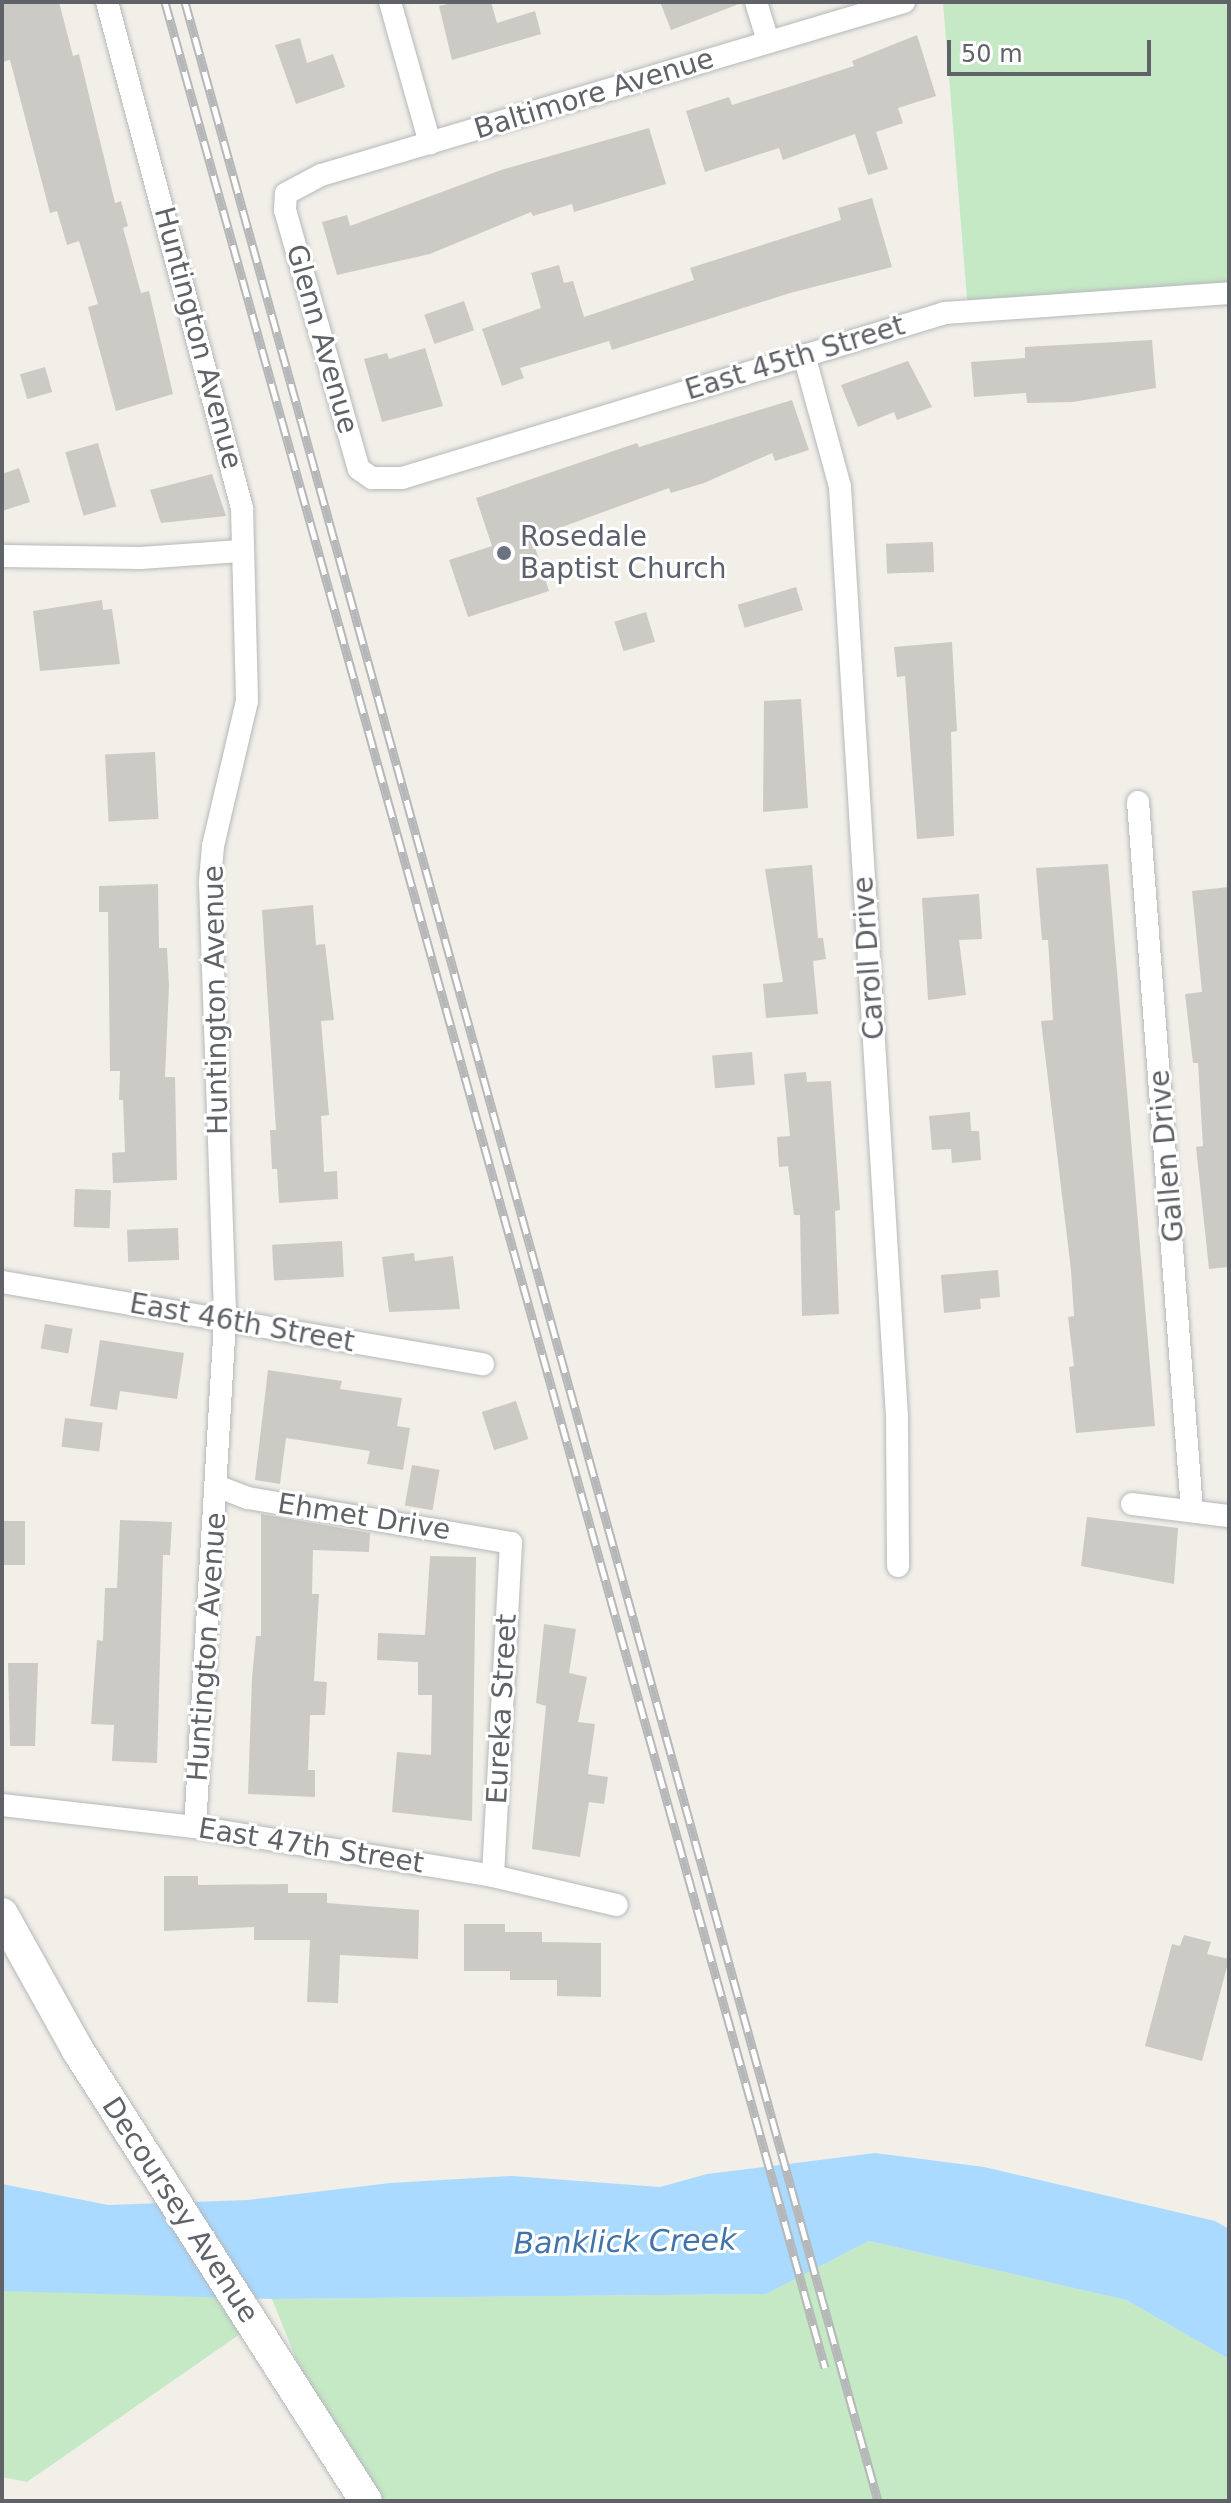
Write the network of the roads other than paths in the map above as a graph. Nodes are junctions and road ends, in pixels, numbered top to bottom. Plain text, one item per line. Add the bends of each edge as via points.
1 (107, 2) edge
2 (390, 2) edge
3 (756, 2) edge
4 (904, 2) edge
5 (768, 41) junction
6 (430, 143) junction
7 (286, 194) joint
8 (1229, 293) edge
9 (804, 355) junction
10 (372, 478) joint
11 (240, 551) junction
12 (2, 556) edge
13 (1138, 802) dead end
14 (2, 1282) edge
15 (225, 1321) junction
16 (483, 1364) dead end
17 (219, 1487) junction
18 (1132, 1504) dead end
19 (1192, 1511) junction
20 (1229, 1516) edge
21 (511, 1543) joint
22 (898, 1566) dead end
23 (2, 1805) edge
24 (195, 1827) junction
25 (493, 1876) junction
26 (617, 1905) dead end
27 (2, 1914) edge
28 (366, 2501) edge

1 - 11 street, Huntington Avenue via 216,394 242,508
2 - 6 street
3 - 5 street
4 - 5 street, Baltimore Avenue
5 - 6 street, Baltimore Avenue
6 - 7 street, Baltimore Avenue via 321,175
7 - 10 street, Glenn Avenue via 285,210 359,469
8 - 9 street, East 45th Street via 945,313
9 - 10 street, East 45th Street via 402,478
9 - 22 street, Caroll Drive via 840,487 897,1416
11 - 12 street via 141,558
11 - 15 street, Huntington Avenue via 247,701 213,846 210,883
13 - 19 street, Gallen Drive
14 - 15 street, East 46th Street
15 - 16 street, East 46th Street
15 - 17 street, Huntington Avenue
17 - 21 street, Ehmet Drive via 248,1498
17 - 24 street, Huntington Avenue
18 - 19 street
19 - 20 street
21 - 25 street, Eureka Street
23 - 24 street, East 47th Street
24 - 25 street, East 47th Street
25 - 26 street, East 47th Street
27 - 28 main road, Decoursey Avenue via 77,2049

